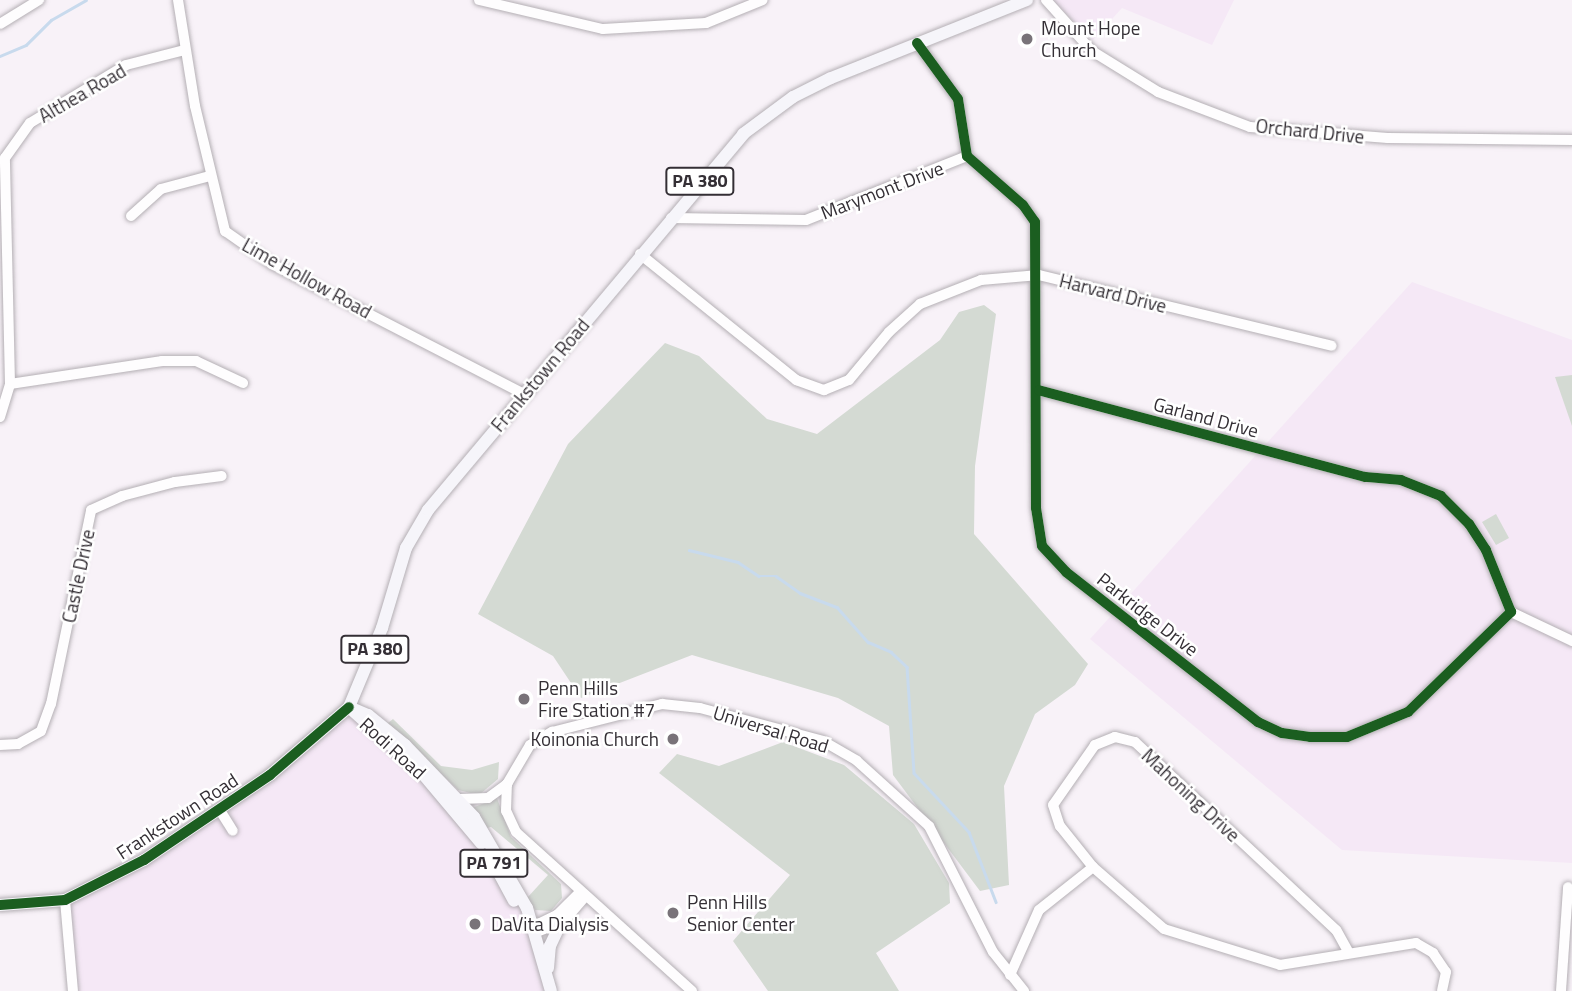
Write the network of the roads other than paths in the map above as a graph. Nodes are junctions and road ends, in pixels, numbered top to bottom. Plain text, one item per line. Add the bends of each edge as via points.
1 (39, 0) edge
2 (178, 0) edge
3 (479, 0) edge
4 (763, 0) edge
5 (1027, 0) edge
6 (1046, 0) edge
7 (504, 3) edge
8 (0, 23) edge
9 (917, 43) junction
10 (185, 50) junction
11 (1572, 140) edge
12 (967, 156) junction
13 (210, 176) junction
14 (131, 216) dead end
15 (670, 218) junction
16 (640, 254) junction
17 (1039, 275) junction
18 (1332, 346) dead end
19 (243, 383) dead end
20 (10, 384) junction
21 (1039, 390) junction
22 (524, 394) junction
23 (0, 417) edge
24 (222, 476) dead end
25 (1511, 612) junction
26 (1572, 641) edge
27 (349, 707) junction
28 (0, 745) edge
29 (507, 783) junction
30 (460, 799) junction
31 (221, 812) junction
32 (233, 831) dead end
33 (1093, 867) junction
34 (1568, 887) dead end
35 (583, 894) junction
36 (65, 900) junction
37 (0, 905) edge
38 (561, 922) junction
39 (533, 930) junction
40 (1570, 937) edge
41 (1349, 953) junction
42 (1010, 975) junction
43 (548, 976) junction
44 (73, 991) edge
45 (551, 991) edge
46 (692, 991) edge
47 (1024, 991) edge
48 (1442, 991) edge
49 (1561, 991) edge

1 - 8 street
2 - 10 street, Lime Hollow Road
3 - 7 street
4 - 7 street via 706,23 603,29
5 - 9 main road, Frankstown Road / PA 380
6 - 11 street, Orchard Drive via 1092,51 1158,92 1250,127 1363,137
9 - 12 street via 958,99
9 - 15 main road, Frankstown Road / PA 380 via 831,78 774,110 723,154
10 - 13 street, Lime Hollow Road
10 - 20 street, Althea Road via 126,65 30,123 5,158
12 - 15 street, Marymont Drive via 806,220
12 - 17 street, Parkridge Drive via 1023,205 1035,222
13 - 14 street via 161,189
13 - 22 street, Lime Hollow Road via 225,231 272,264
15 - 16 main road, Frankstown Road / PA 380
16 - 17 street, Harvard Drive via 796,380 824,390 849,380 889,332 920,304 981,280
16 - 22 main road, Frankstown Road / PA 380
17 - 18 street, Harvard Drive
17 - 21 street, Parkridge Drive
19 - 20 street via 196,361 162,361
20 - 23 street, Althea Road
21 - 25 street, Garland Drive via 1365,477 1401,480 1441,496 1469,524 1486,550
21 - 25 street, Parkridge Drive via 1037,508 1042,546 1066,572 1258,722 1282,733 1310,737 1347,737 1376,728 1408,712 1443,682
22 - 27 main road, Frankstown Road / PA 380 via 415,529 363,681
24 - 28 street, Castle Drive via 175,482 122,496 92,510 51,704 41,731 18,744
25 - 26 street
27 - 30 main road, Rodi Road / PA 791 via 387,730
27 - 31 main road, Frankstown Road / PA 380
27 - 39 main road, Rodi Road / PA 791 via 422,773 466,822
29 - 30 street via 488,799
29 - 35 street via 506,811 516,832
29 - 42 street, Universal Road via 530,745 552,733 643,706 700,708 823,741 857,761 929,826 951,863 974,919
30 - 39 main road, Rodi Road / PA 791 via 510,874
31 - 32 street
31 - 36 main road, Frankstown Road / PA 380 via 144,860
33 - 41 street via 1164,929 1280,965
33 - 41 street, Mahoning Drive via 1060,826 1053,805 1095,745 1115,737 1135,742 1336,930
33 - 42 street via 1039,909
34 - 40 street
35 - 38 street
35 - 39 street
35 - 46 street
36 - 37 main road, Frankstown Road / PA 380
36 - 44 street
38 - 39 street
38 - 43 main road via 548,952
39 - 43 main road, Rodi Road / PA 791
40 - 49 street
41 - 48 street via 1416,943 1433,953 1446,972
42 - 47 street, Universal Road
43 - 45 main road, Rodi Road / PA 791

